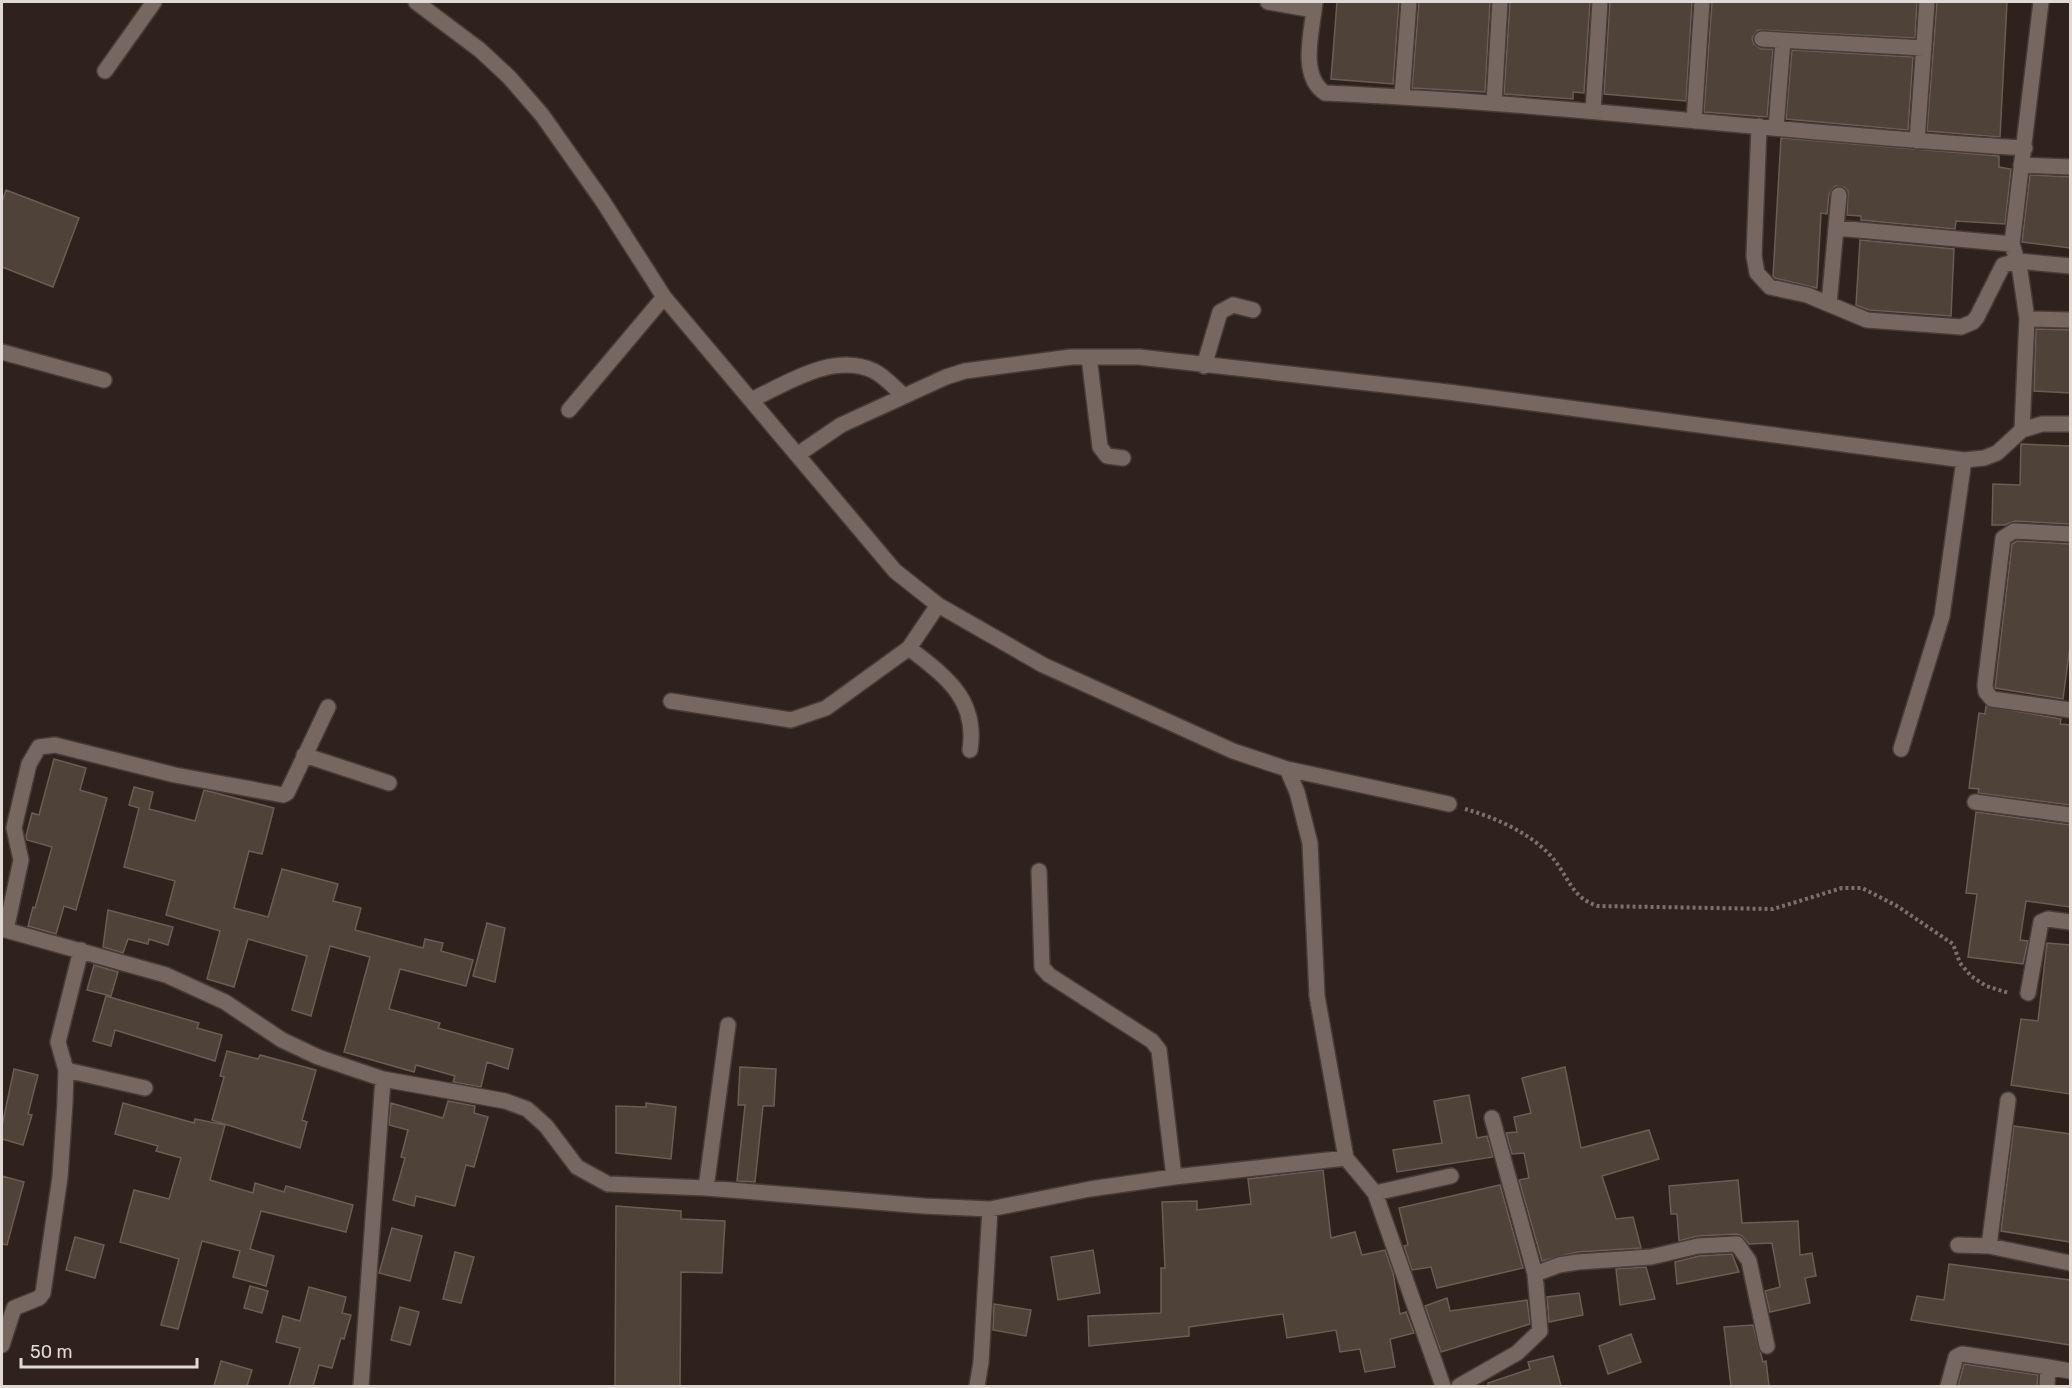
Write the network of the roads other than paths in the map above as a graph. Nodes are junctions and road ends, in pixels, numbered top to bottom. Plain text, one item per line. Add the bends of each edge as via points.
1 (154, 2) edge
2 (416, 2) edge
3 (1268, 2) edge
4 (1409, 2) edge
5 (1500, 2) edge
6 (1600, 2) edge
7 (1702, 2) edge
8 (1927, 2) edge
9 (2041, 2) edge
10 (1315, 6) edge
11 (1762, 39) dead end
12 (1783, 41) junction
13 (1924, 48) junction
14 (105, 71) dead end
15 (1402, 96) junction
16 (1494, 103) junction
17 (1593, 111) junction
18 (1694, 120) junction
19 (1759, 126) junction
20 (1776, 128) junction
21 (1917, 141) junction
22 (2025, 148) junction
23 (2021, 165) junction
24 (2070, 167) edge
25 (1839, 195) dead end
26 (1837, 228) junction
27 (2012, 244) junction
28 (2018, 261) junction
29 (2070, 266) edge
30 (664, 297) junction
31 (1829, 304) junction
32 (1253, 310) dead end
33 (2027, 319) junction
34 (2070, 320) edge
35 (2, 352) edge
36 (1089, 357) junction
37 (1204, 366) junction
38 (104, 380) dead end
39 (903, 395) junction
40 (752, 400) junction
41 (569, 410) dead end
42 (2070, 424) edge
43 (2022, 430) junction
44 (797, 455) junction
45 (1123, 458) dead end
46 (1964, 460) junction
47 (2070, 534) edge
48 (938, 605) junction
49 (909, 648) junction
50 (671, 701) dead end
51 (328, 707) dead end
52 (2070, 710) edge
53 (1901, 749) dead end
54 (970, 750) dead end
55 (304, 755) junction
56 (1287, 769) junction
57 (389, 783) dead end
58 (1975, 802) dead end
59 (1449, 804) road end
60 (2070, 815) edge
61 (1039, 871) dead end
62 (2070, 922) edge
63 (4, 930) edge
64 (81, 950) junction
65 (2028, 993) road end
66 (728, 1025) dead end
67 (66, 1070) junction
68 (383, 1079) junction
69 (145, 1088) dead end
70 (2008, 1100) dead end
71 (1492, 1118) dead end
72 (1346, 1158) junction
73 (1451, 1176) dead end
74 (1174, 1177) junction
75 (706, 1188) junction
76 (1375, 1192) junction
77 (990, 1209) junction
78 (1958, 1245) dead end
79 (1989, 1246) junction
80 (2070, 1263) edge
81 (1535, 1274) junction
82 (2, 1345) edge
83 (1767, 1346) dead end
84 (2048, 1367) junction
85 (2070, 1371) edge
86 (361, 1386) edge
87 (976, 1386) edge
88 (1443, 1386) edge
89 (1459, 1386) edge
90 (1948, 1386) edge
91 (2047, 1386) edge

1 - 14 street
2 - 30 street via 480,50 542,115
3 - 10 street
4 - 15 street
5 - 16 street
6 - 17 street
7 - 18 street
8 - 13 street
9 - 22 street
10 - 15 street via 1310,66 1320,90
11 - 12 street
12 - 13 street
12 - 20 street
13 - 21 street
15 - 16 street
16 - 17 street
17 - 18 street
18 - 19 street
19 - 20 street
19 - 31 street via 1754,256 1757,273 1770,287
20 - 21 street
21 - 22 street
22 - 23 street
23 - 24 street
23 - 27 street
25 - 26 street
26 - 27 street
26 - 31 street
27 - 28 street
28 - 29 street
28 - 31 street via 2002,265 1973,322 1960,327 1867,320
28 - 33 street
30 - 40 street
30 - 41 street
32 - 37 street via 1233,305 1220,312
33 - 34 street
33 - 43 street
35 - 38 street
36 - 37 street via 1139,357
36 - 39 street via 965,371
36 - 45 street via 1100,447 1107,456
37 - 46 street via 1471,395
39 - 40 street via 876,372 851,365 820,369
39 - 44 street via 841,424
40 - 44 street
42 - 43 street via 2042,424
43 - 46 street via 1997,453
44 - 48 street via 895,571
46 - 53 street via 1942,616
47 - 52 street via 2014,531 2003,538 1985,685 1992,699
48 - 49 street
48 - 56 street via 1043,665 1233,751
49 - 50 street via 826,708 791,720
49 - 54 street via 947,677 958,692 971,723
51 - 55 street
55 - 57 street
55 - 63 street via 287,793 277,796 55,745 39,747 29,764 14,828 21,860
56 - 59 street
56 - 72 street via 1310,843 1317,996
58 - 60 street
61 - 74 street via 1042,967 1152,1041 1159,1050
62 - 65 street via 2041,922
63 - 64 street
64 - 67 street via 59,1035
64 - 68 street via 166,975 225,1002 302,1051
66 - 75 street
67 - 69 street
67 - 82 street via 60,1177 43,1293 14,1308
68 - 75 street via 495,1099 527,1109 546,1126 577,1167 608,1184
68 - 86 street
70 - 79 street
71 - 81 street
72 - 74 street
72 - 76 street
73 - 76 street
74 - 77 street
75 - 77 street
76 - 88 street
77 - 87 street via 981,1362
78 - 79 street
79 - 80 street
81 - 83 street via 1578,1262 1651,1257 1698,1246 1737,1244 1749,1261
81 - 89 street via 1540,1331 1517,1353
84 - 85 street
84 - 90 street via 1962,1354 1956,1357
84 - 91 street

